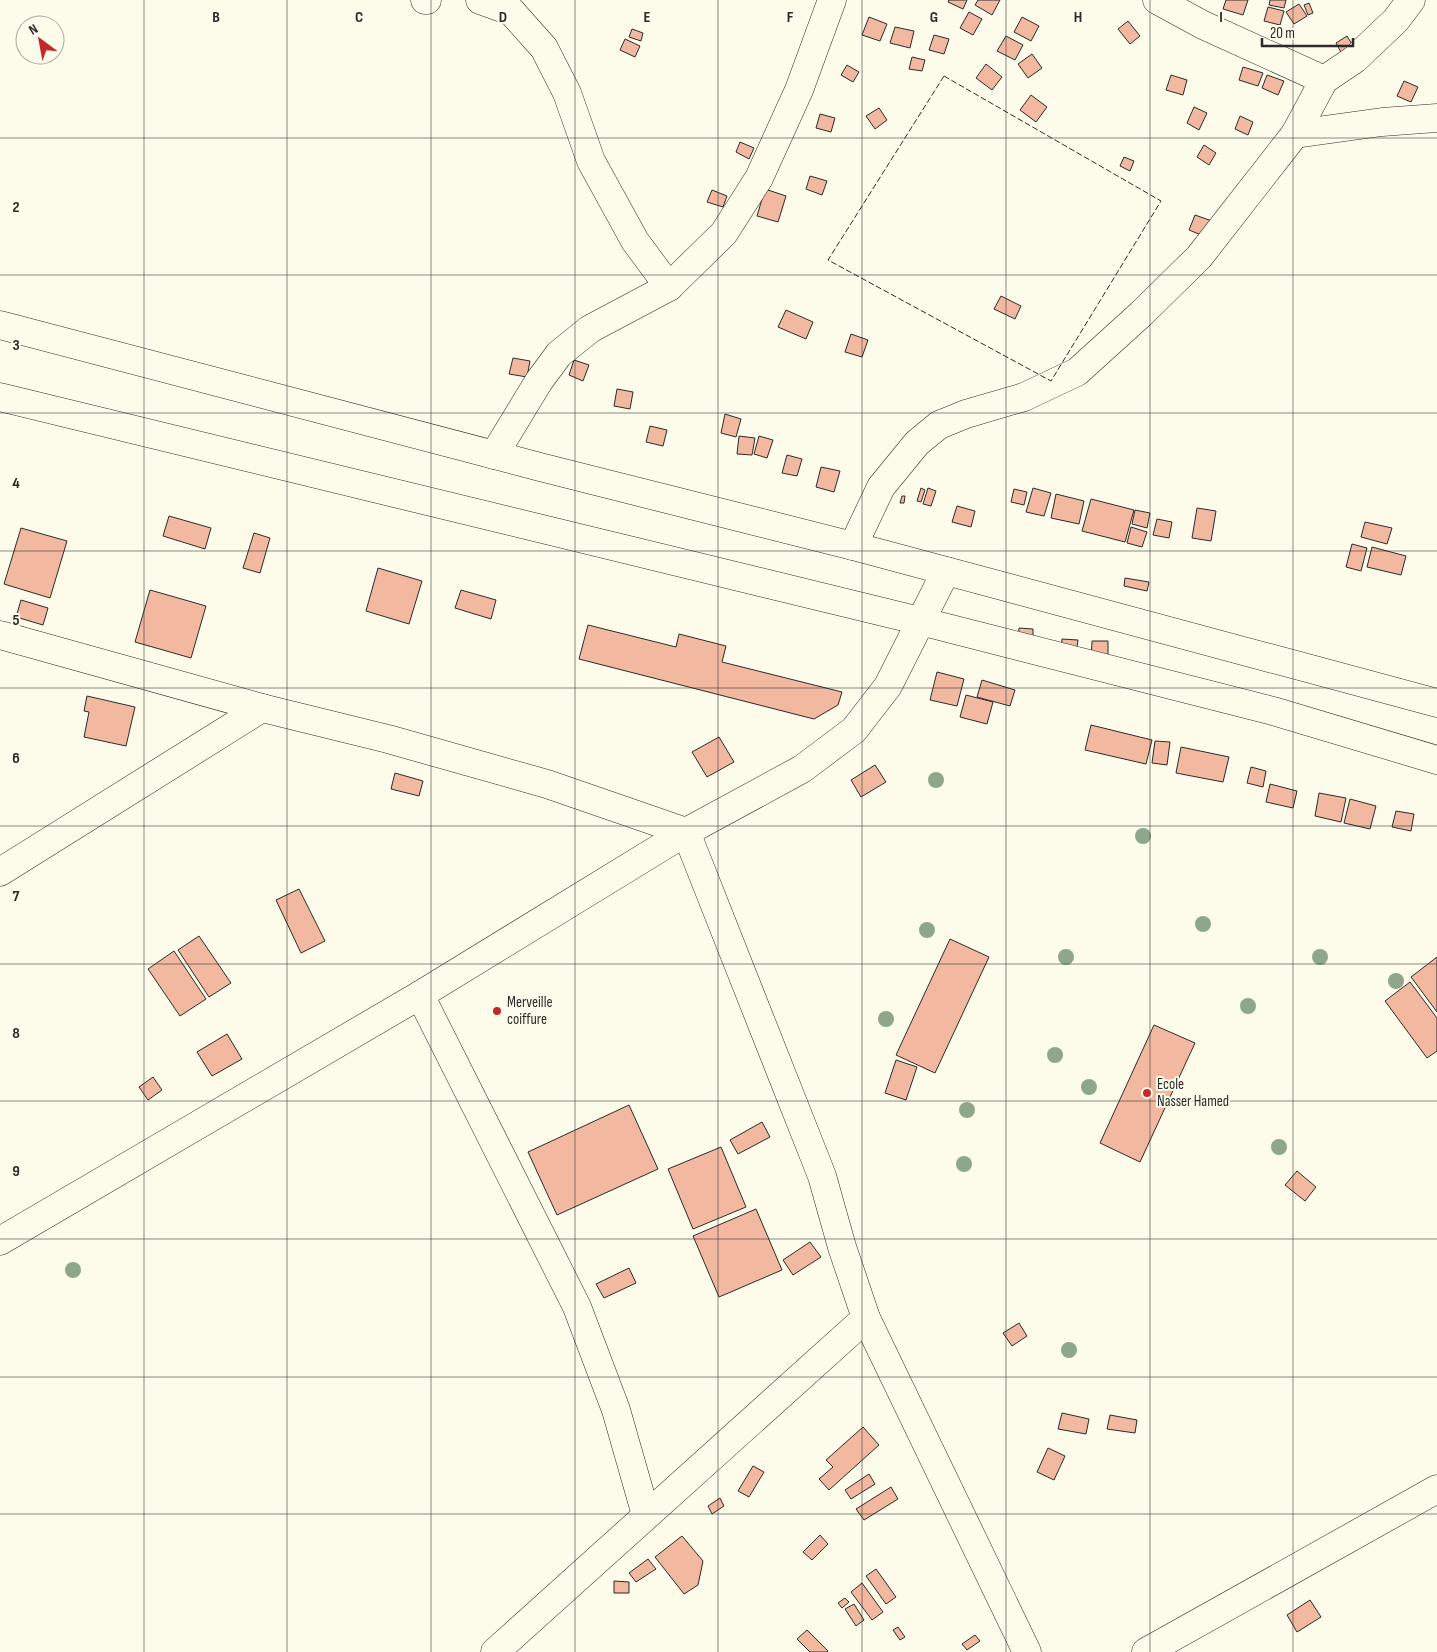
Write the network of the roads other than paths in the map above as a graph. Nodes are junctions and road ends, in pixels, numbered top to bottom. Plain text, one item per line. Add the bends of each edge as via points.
1 (480, 0) edge
2 (832, 0) edge
3 (1157, 0) edge
4 (1412, 0) edge
5 (1324, 80) junction
6 (1437, 118) edge
7 (1295, 134) junction
8 (669, 287) junction
9 (0, 325) edge
10 (0, 397) edge
11 (494, 455) junction
12 (853, 546) junction
13 (946, 570) junction
14 (920, 621) junction
15 (0, 635) edge
16 (1437, 703) edge
17 (262, 708) junction
18 (1437, 760) edge
19 (686, 832) junction
20 (0, 872) edge
21 (420, 995) junction
22 (0, 1241) edge
23 (866, 1318) junction
24 (1437, 1489) edge
25 (646, 1515) junction
26 (495, 1652) edge
27 (1027, 1652) edge
28 (1146, 1652) edge

1 - 8 street via 511,10 544,48 567,93 591,161 635,241
2 - 8 street via 799,90 759,178 724,233
3 - 5 street via 1203,25
4 - 5 street via 1396,20 1355,58
5 - 7 street
6 - 7 street
7 - 12 street via 1199,257 1077,372 1024,397 938,425 917,443 881,487
8 - 11 street via 590,329 559,354
9 - 11 street
10 - 14 street
11 - 12 street
12 - 13 street
13 - 14 street
13 - 16 street
14 - 18 street via 1273,711
14 - 19 street via 888,686 854,730 802,769
15 - 17 street
17 - 19 street via 538,781
17 - 20 street
19 - 21 street
19 - 23 street via 822,1176
21 - 22 street
21 - 25 street via 577,1307 616,1410
23 - 25 street
23 - 27 street
24 - 28 street
25 - 26 street

